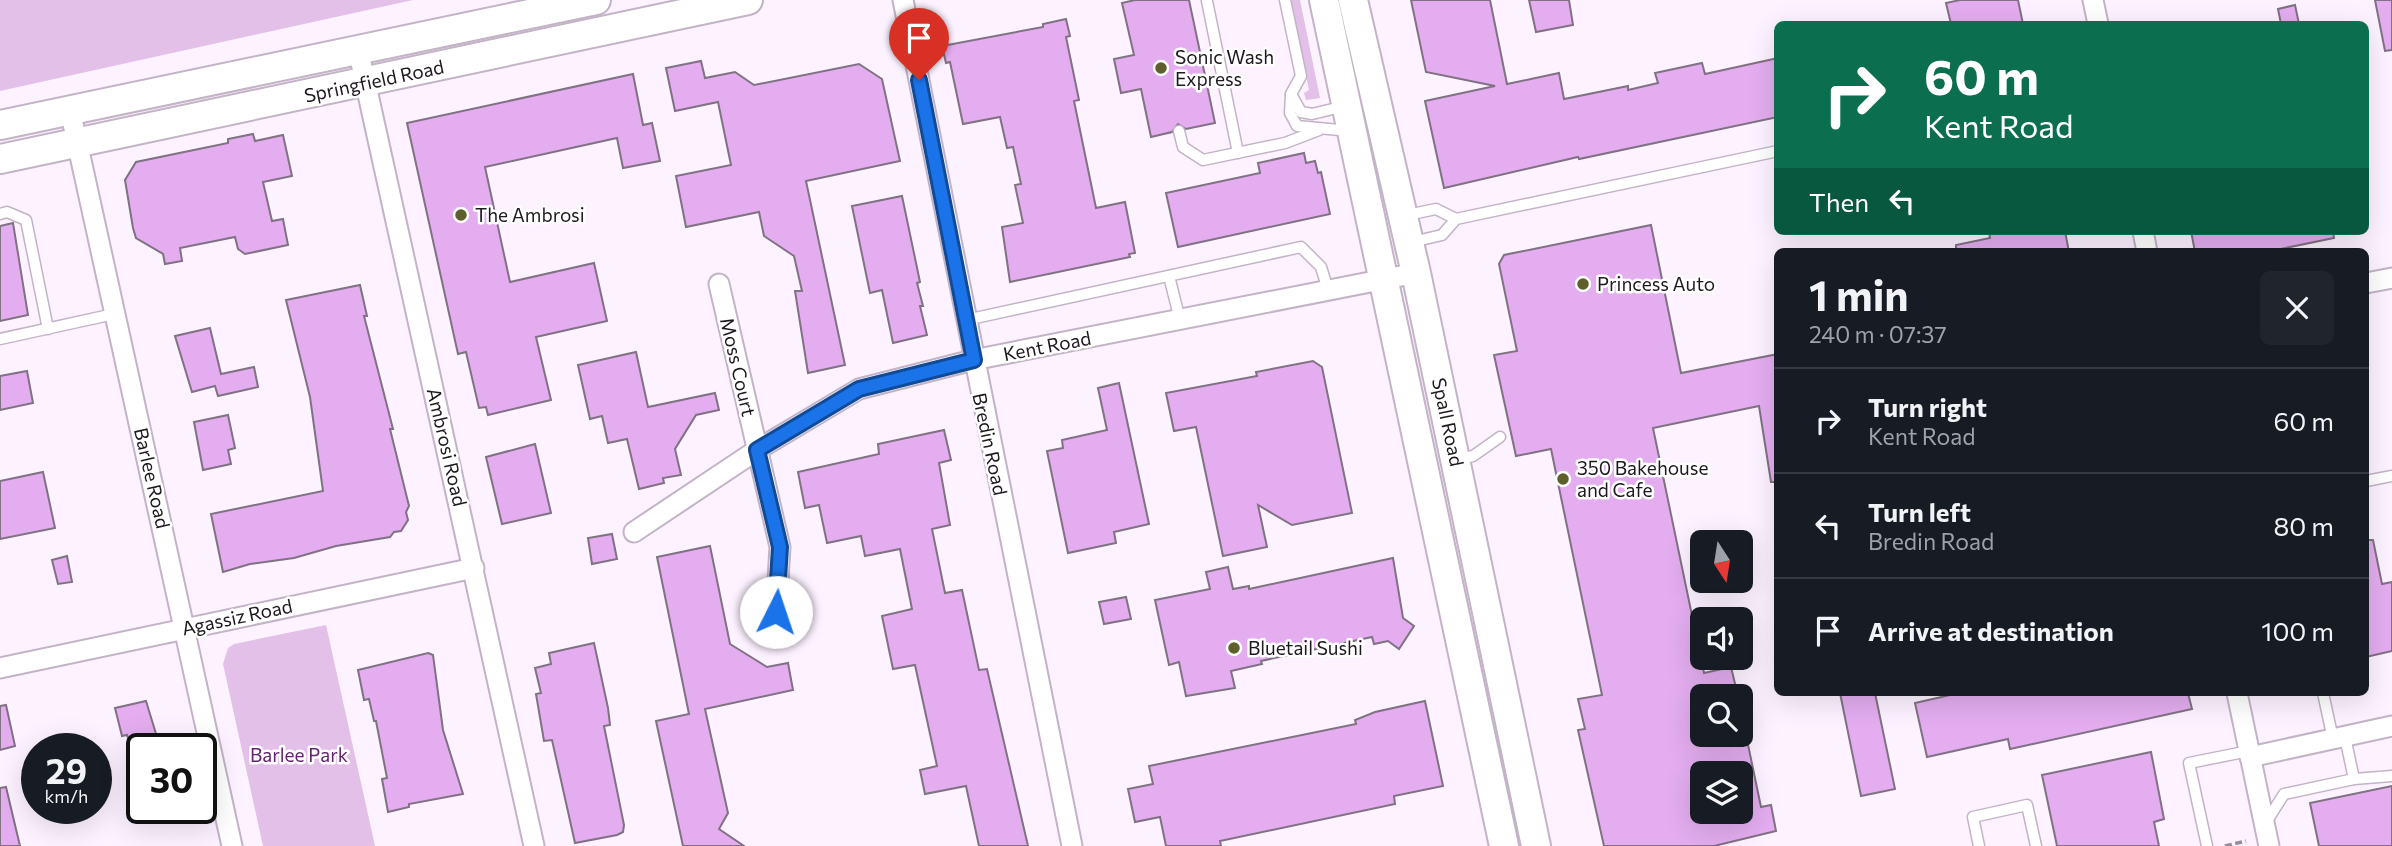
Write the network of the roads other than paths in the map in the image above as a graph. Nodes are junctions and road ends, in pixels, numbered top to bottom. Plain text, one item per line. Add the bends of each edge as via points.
1 (596, 0) edge
2 (748, 0) edge
3 (903, 0) edge
4 (1285, 0) edge
5 (1324, 0) edge
6 (1353, 0) edge
7 (2093, 0) edge
8 (1207, 1) edge
9 (2097, 21) edge
10 (358, 49) junction
11 (365, 83) junction
12 (1291, 94) junction
13 (70, 110) junction
14 (1351, 118) junction
15 (0, 125) edge
16 (1319, 130) junction
17 (1179, 131) dead end
18 (76, 144) junction
19 (1774, 152) edge
20 (1238, 153) junction
21 (0, 159) edge
22 (0, 214) edge
23 (1403, 216) junction
24 (1456, 219) junction
25 (1409, 243) junction
26 (1416, 273) junction
27 (1169, 276) junction
28 (2392, 278) edge
29 (1384, 279) junction
30 (2369, 282) edge
31 (719, 284) dead end
32 (1328, 290) junction
33 (114, 314) junction
34 (965, 320) junction
35 (1180, 320) junction
36 (48, 329) junction
37 (0, 339) edge
38 (974, 360) junction
39 (1500, 438) dead end
40 (757, 450) junction
41 (1456, 459) junction
42 (2392, 476) edge
43 (2369, 480) edge
44 (635, 532) dead end
45 (474, 568) junction
46 (776, 612) dead end
47 (186, 627) junction
48 (0, 668) edge
49 (2238, 696) edge
50 (2324, 696) edge
51 (2392, 726) edge
52 (2339, 738) junction
53 (2249, 754) junction
54 (2392, 776) edge
55 (2354, 779) junction
56 (2265, 825) junction
57 (232, 846) edge
58 (534, 846) edge
59 (1072, 846) edge
60 (1504, 846) edge
61 (1536, 846) edge
62 (1979, 846) edge
63 (2036, 846) edge
64 (2207, 846) edge
65 (2269, 846) edge

1 - 10 main road, Springfield Road
2 - 11 main road, Springfield Road
3 - 34 street, Bredin Road
4 - 12 lane via 1301,76
5 - 14 main road, Spall Road
6 - 23 main road, Spall Road
7 - 9 street
8 - 20 lane
10 - 11 street, Ambrosi Road
10 - 13 main road, Springfield Road
11 - 18 main road, Springfield Road
11 - 45 street, Ambrosi Road
12 - 14 lane via 1301,112
12 - 16 lane via 1290,113 1297,126
13 - 15 main road, Springfield Road
13 - 18 street, Barlee Road
14 - 16 lane
14 - 29 main road, Spall Road
16 - 20 lane
17 - 20 lane via 1183,147 1203,160
18 - 21 main road, Springfield Road
18 - 33 street, Barlee Road
19 - 24 lane
22 - 36 lane via 7,212 26,220
23 - 24 lane via 1436,209
23 - 25 main road, Spall Road
24 - 25 lane via 1442,235
25 - 26 main road, Spall Road
26 - 29 street, Kent Road
26 - 41 main road, Spall Road
27 - 32 lane via 1301,247 1321,267
27 - 34 lane
27 - 35 lane
28 - 30 street
29 - 32 street, Kent Road
29 - 60 main road, Spall Road
31 - 40 street, Moss Court
32 - 35 street, Kent Road
33 - 36 lane
33 - 47 street, Barlee Road
34 - 38 street, Bredin Road
35 - 38 street, Kent Road
36 - 37 lane
38 - 40 street, Kent Road via 859,389
38 - 59 street, Bredin Road
39 - 41 lane via 1473,456
40 - 44 street, Kent Road
40 - 46 street, Moss Court via 780,547
41 - 61 main road, Spall Road
42 - 43 lane
45 - 47 street, Agassiz Road
45 - 58 street, Ambrosi Road
47 - 48 street, Agassiz Road
47 - 57 street, Barlee Road
49 - 53 street
50 - 52 lane
51 - 52 street
52 - 53 street
52 - 55 lane
53 - 56 street
53 - 64 lane via 2189,764
54 - 55 lane
55 - 56 lane via 2284,794
56 - 65 street
62 - 63 lane via 1973,817 2028,805

